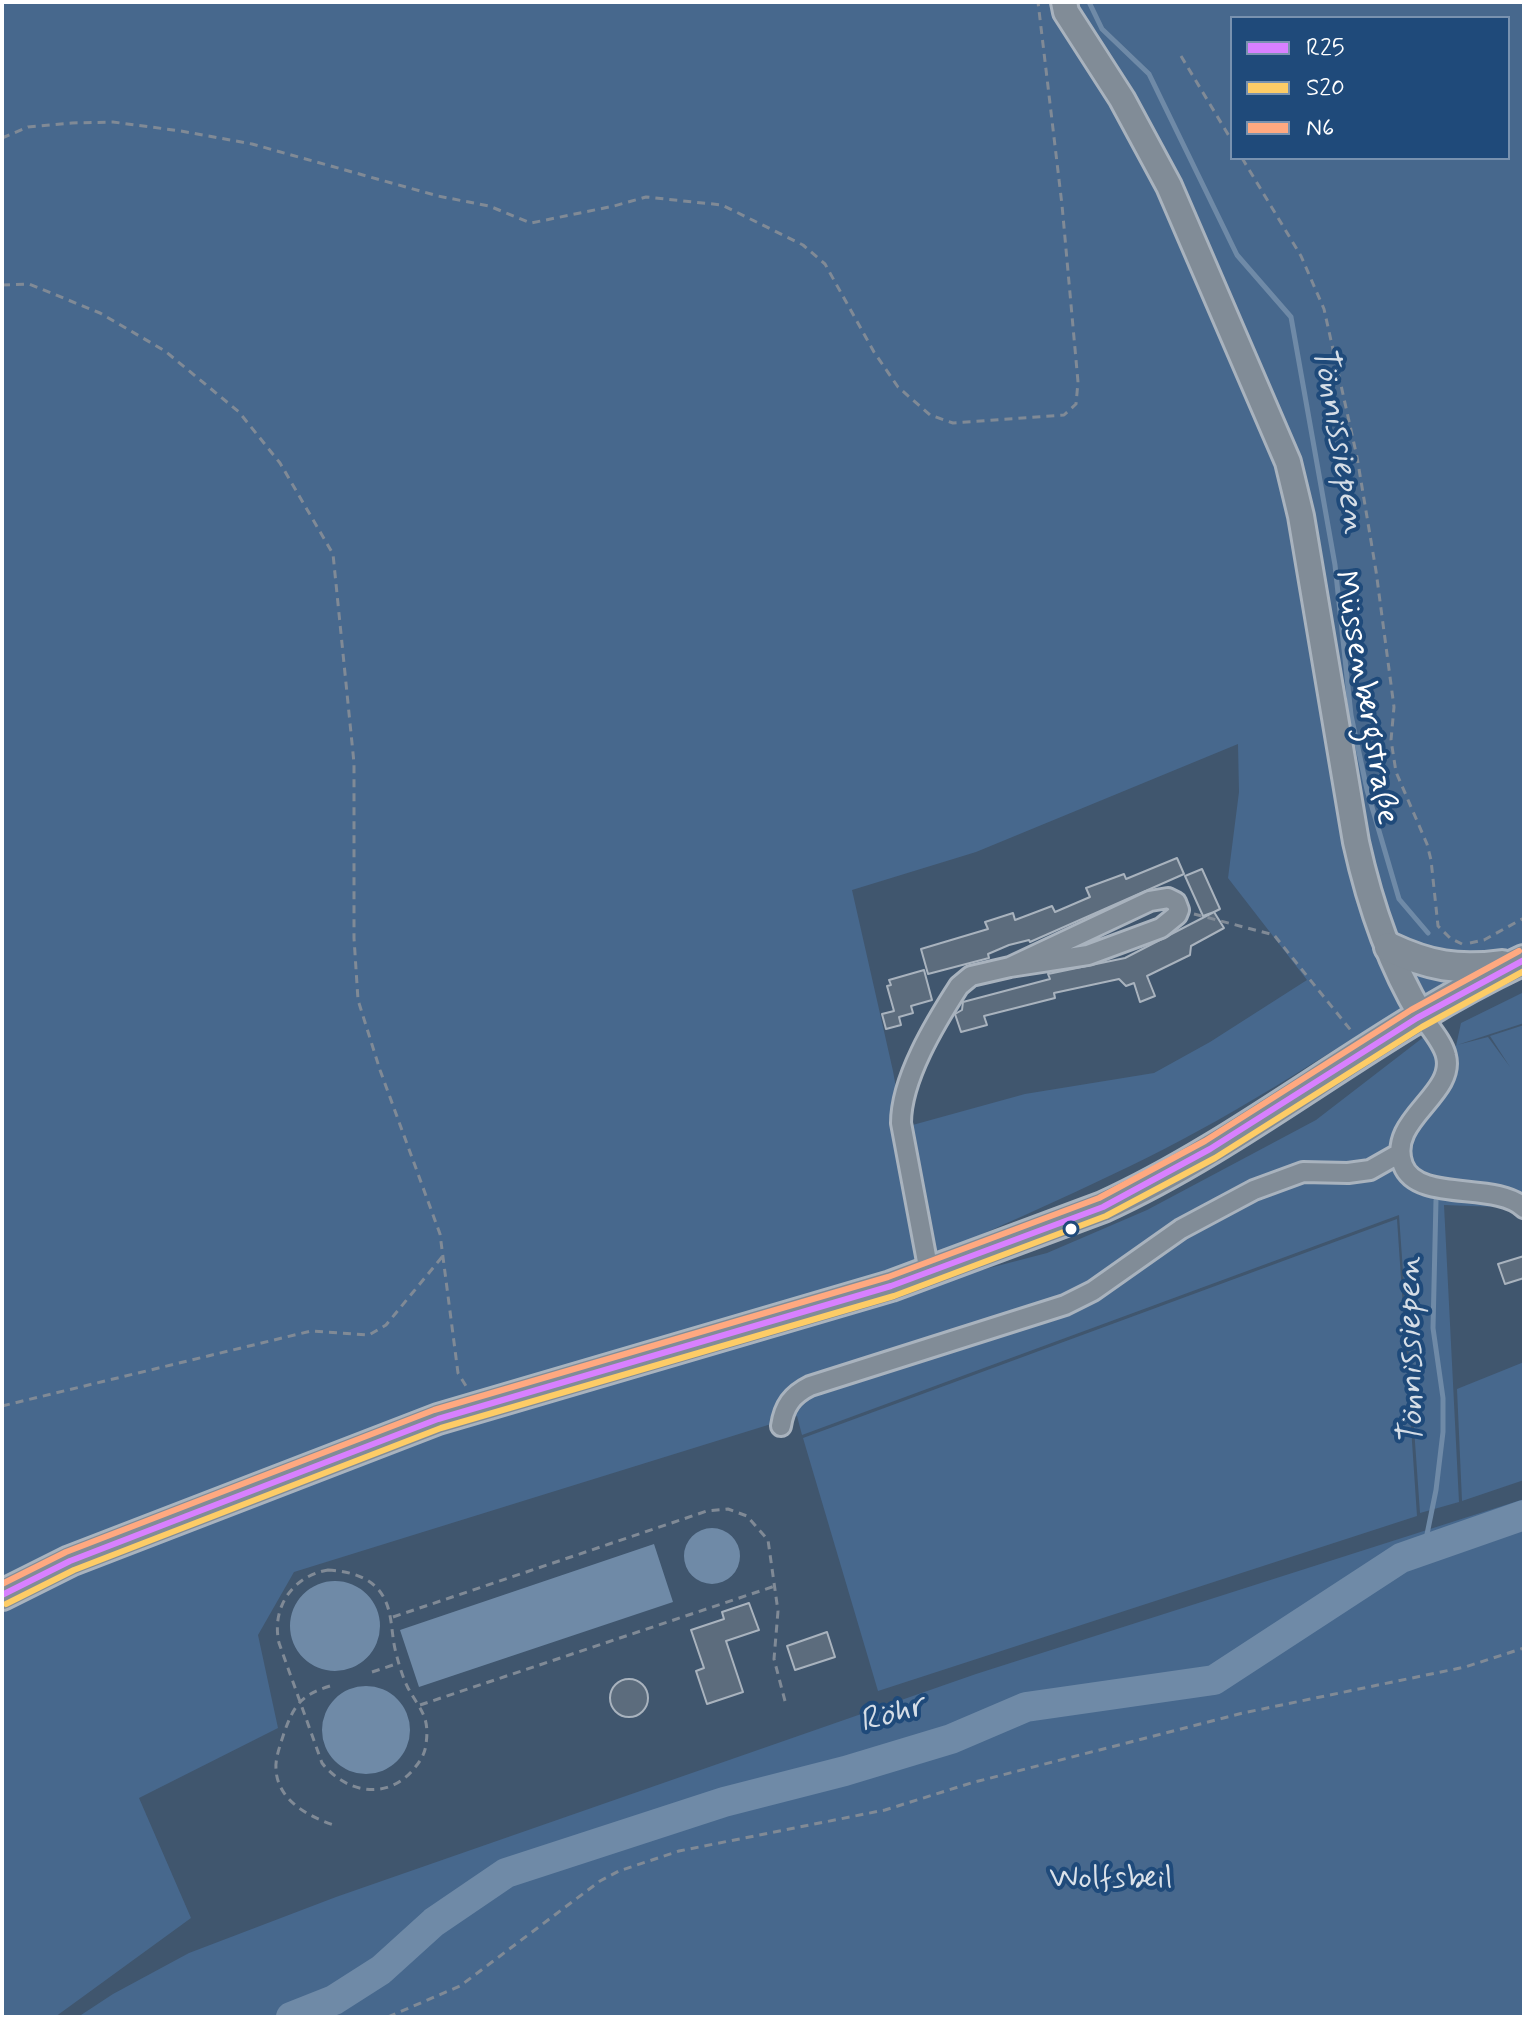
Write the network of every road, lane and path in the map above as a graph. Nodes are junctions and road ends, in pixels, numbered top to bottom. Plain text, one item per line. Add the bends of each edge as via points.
1 (1038, 2) edge
2 (1064, 2) edge
3 (1181, 56) dead end
4 (2, 138) edge
5 (1230, 138) edge
6 (1243, 160) edge
7 (2, 285) edge
8 (1179, 910) junction
9 (1524, 918) edge
10 (1389, 947) junction
11 (1520, 962) edge
12 (1010, 967) junction
13 (1421, 1015) junction
14 (1366, 1049) junction
15 (1400, 1153) junction
16 (1524, 1208) edge
17 (442, 1256) junction
18 (929, 1272) junction
19 (479, 1405) junction
20 (2, 1406) edge
21 (781, 1426) dead end
22 (775, 1586) junction
23 (2, 1595) edge
24 (391, 1618) junction
25 (1524, 1648) edge
26 (399, 1663) junction
27 (372, 1672) dead end
28 (330, 1686) dead end
29 (299, 1701) junction
30 (785, 1701) dead end
31 (420, 1705) junction
32 (337, 1826) dead end
33 (388, 2017) edge

1 - 4 path via 1078,382 1076,404 1064,415 953,423 930,415 898,387 825,264 803,245 722,205 646,197 531,223 489,206 252,144 181,131 72,123 28,127
2 - 10 main road, Müssenbergstraße via 1169,186 1288,462 1356,842
3 - 5 path
6 - 9 path via 1301,256 1324,309 1376,571 1394,707 1391,740 1396,772 1427,844 1438,926 1461,944 1473,943
7 - 17 path via 29,284 100,313 165,351 239,412 280,463 333,554 354,763 358,1000 440,1234
8 - 12 street via 1161,928 1100,952
8 - 12 street via 1172,899 1150,901
8 - 14 path via 1274,935
10 - 11 main road via 1433,965 1471,969
10 - 13 main road, Müssenbergstraße
11 - 13 main road
12 - 18 street via 971,976 959,986 904,1096 901,1123
13 - 14 main road
13 - 15 street via 1448,1065 1440,1085 1407,1127
14 - 18 main road via 1137,1192
15 - 16 street via 1403,1166 1421,1182 1506,1196
15 - 21 street via 1370,1170 1303,1172 1234,1199 1065,1305 810,1386 791,1399
17 - 19 path via 458,1373
17 - 20 path via 386,1325 369,1335 311,1331
18 - 19 main road via 802,1314
19 - 23 main road via 70,1561
22 - 24 path via 763,1532 747,1516 718,1509
22 - 30 path via 774,1659
22 - 31 path
24 - 26 path
24 - 29 path via 380,1591 357,1575 328,1570 299,1580 280,1610 277,1631
25 - 33 path via 1465,1667 1243,1713 885,1810 679,1851 600,1881 460,1986
26 - 27 path
26 - 31 path
28 - 29 path
29 - 31 path via 322,1763 334,1777 367,1790 400,1781 420,1762 427,1728
29 - 32 path via 281,1742 277,1778 306,1815

